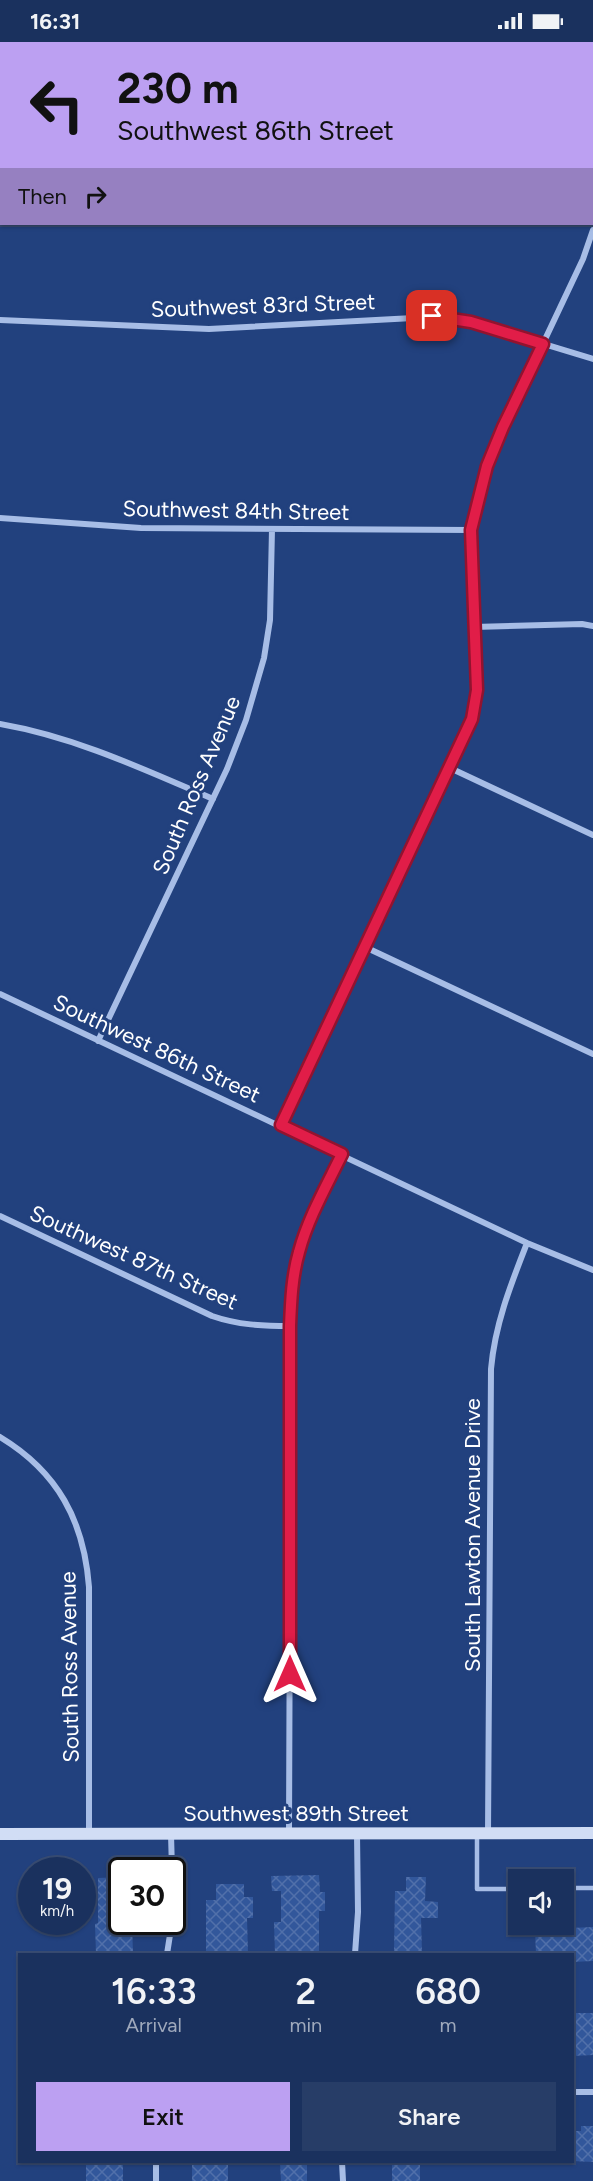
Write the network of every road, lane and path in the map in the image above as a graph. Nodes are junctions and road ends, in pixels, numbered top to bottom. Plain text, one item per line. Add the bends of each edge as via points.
1 (593, 230) edge
2 (0, 320) edge
3 (543, 344) junction
4 (593, 359) edge
5 (0, 518) edge
6 (272, 529) junction
7 (471, 530) junction
8 (593, 626) edge
9 (474, 627) junction
10 (0, 724) edge
11 (450, 768) junction
12 (213, 799) junction
13 (593, 835) edge
14 (365, 947) junction
15 (0, 994) edge
16 (98, 1041) junction
17 (593, 1054) edge
18 (281, 1125) junction
19 (342, 1154) junction
20 (0, 1216) edge
21 (527, 1243) junction
22 (593, 1270) edge
23 (290, 1326) junction
24 (0, 1437) edge
25 (289, 1833) junction
26 (483, 1833) junction
27 (593, 1833) edge
28 (0, 1834) edge
29 (89, 1834) junction
30 (171, 1834) junction
31 (357, 1834) junction
32 (172, 1857) edge
33 (508, 1888) edge
34 (574, 1888) edge
35 (593, 1888) edge
36 (170, 1935) edge
37 (167, 1953) edge
38 (355, 1953) edge
39 (574, 2092) edge
40 (593, 2092) edge
41 (156, 2163) edge
42 (342, 2163) edge
43 (156, 2181) edge
44 (343, 2181) edge

1 - 3 street
2 - 3 street, Southwest 83rd Street via 209,329 432,316 471,322
3 - 4 street, Southwest 83rd Street
3 - 7 street via 494,449
5 - 6 street, Southwest 84th Street via 141,528
6 - 7 street, Southwest 84th Street
6 - 12 street, South Ross Avenue via 272,594 264,658 240,739
7 - 9 street
8 - 9 street
9 - 11 street via 475,708
10 - 12 street via 102,752
11 - 13 street
11 - 14 street
12 - 16 street, South Ross Avenue
14 - 17 street
14 - 18 street
15 - 16 street, Southwest 86th Street
16 - 18 street, Southwest 86th Street
18 - 19 street, Southwest 86th Street
19 - 21 street, Southwest 86th Street
19 - 23 street via 300,1248
20 - 23 street, Southwest 87th Street via 212,1316 250,1325
21 - 22 street, Southwest 86th Street
21 - 26 street, South Lawton Avenue Drive via 500,1318 491,1369
23 - 25 street
24 - 29 street, South Ross Avenue via 45,1472 67,1503 88,1568
25 - 30 main road, Southwest 89th Street
25 - 31 main road, Southwest 89th Street
26 - 27 main road, Southwest 89th Street
26 - 31 main road, Southwest 89th Street
26 - 33 lane via 477,1889
28 - 29 main road, Southwest 89th Street
29 - 30 main road, Southwest 89th Street
30 - 32 street
31 - 38 street
34 - 35 lane
36 - 37 street
39 - 40 street
41 - 43 street
42 - 44 street

